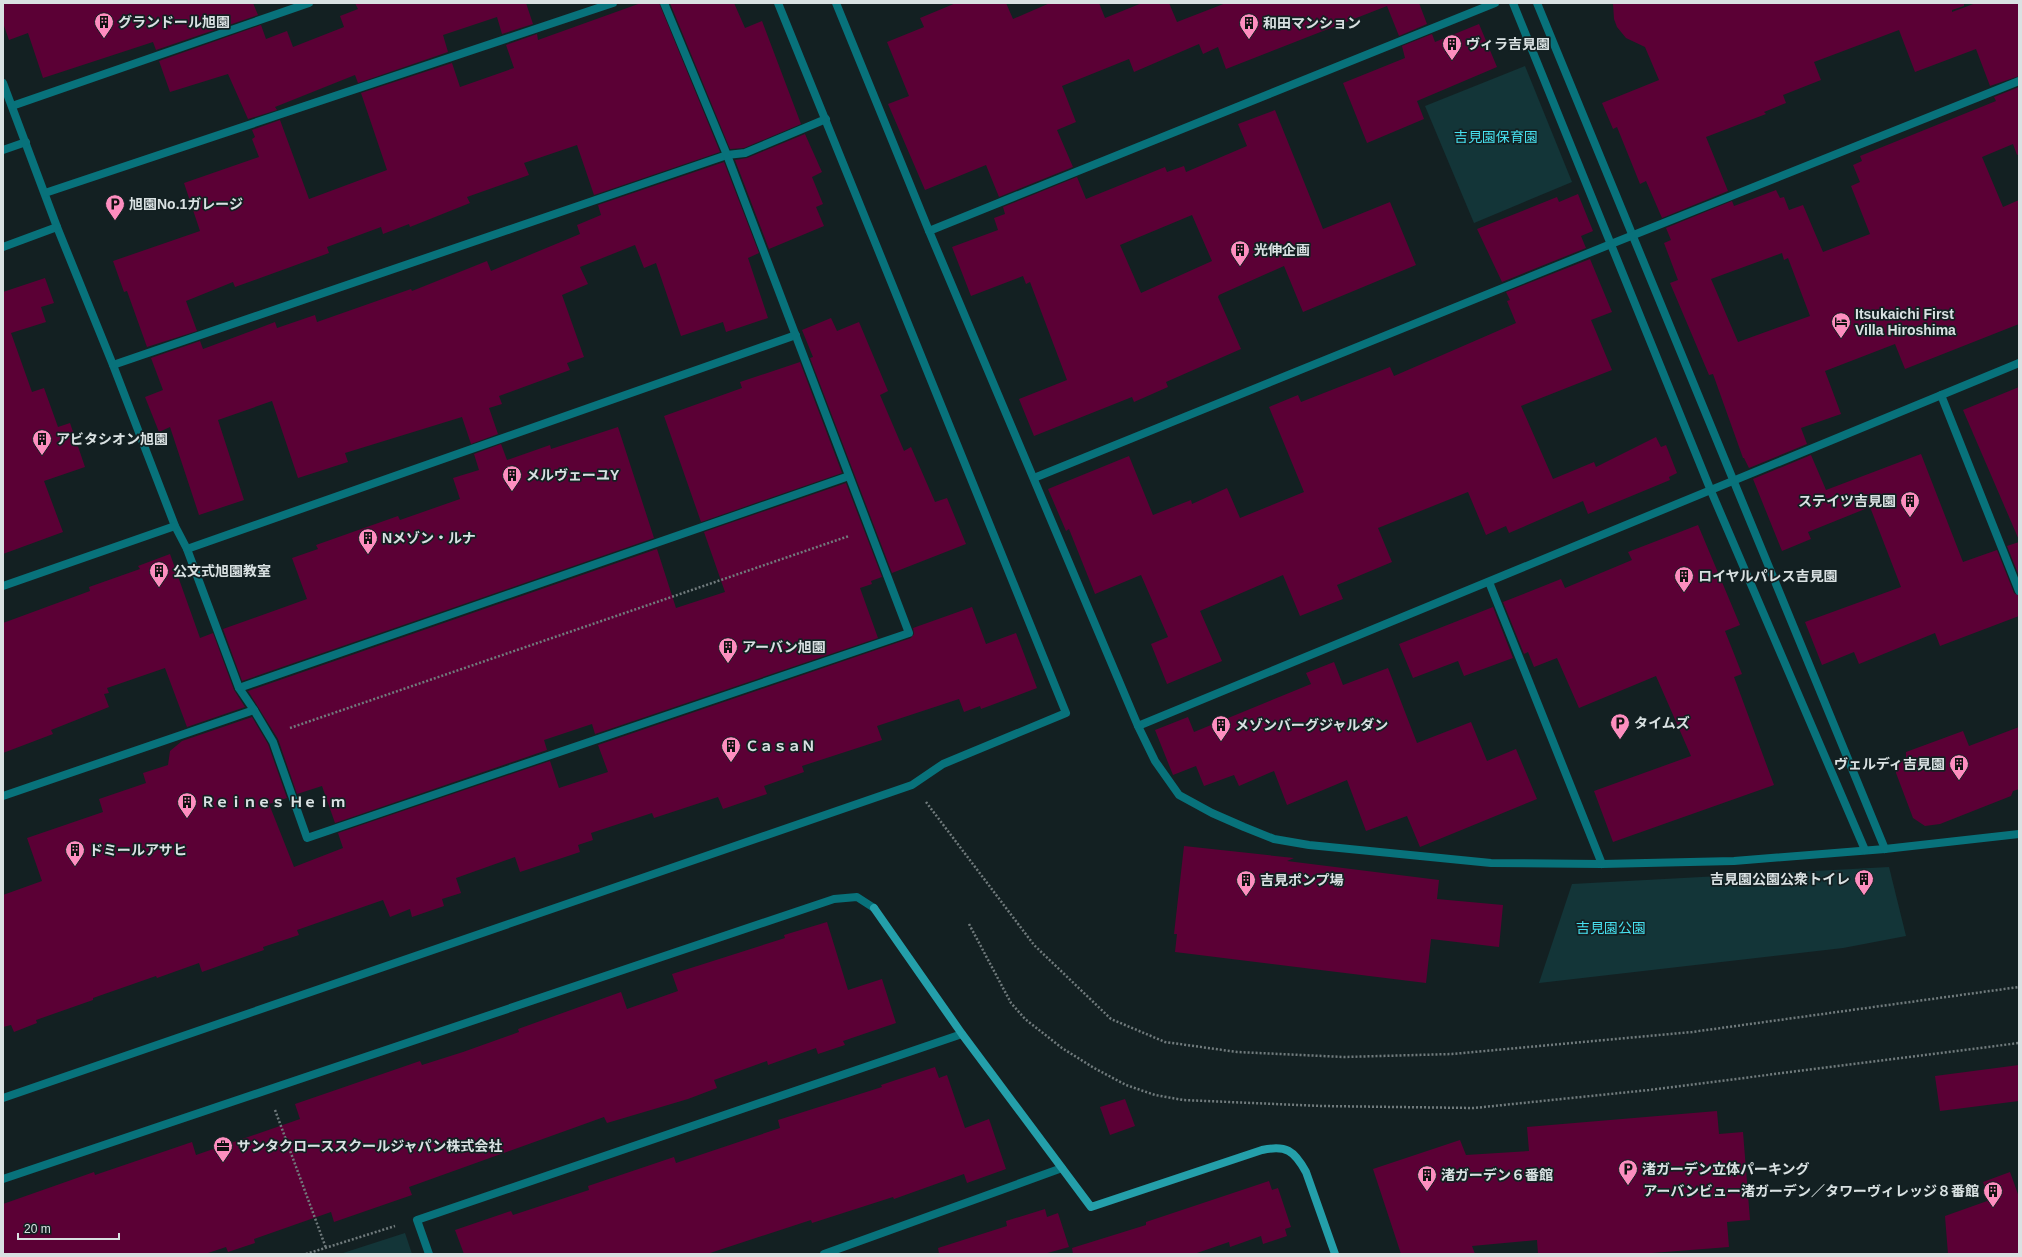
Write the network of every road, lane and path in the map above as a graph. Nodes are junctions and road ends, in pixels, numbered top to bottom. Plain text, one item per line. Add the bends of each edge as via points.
1 (309, 3) edge
2 (613, 3) edge
3 (664, 3) edge
4 (778, 3) edge
5 (836, 3) edge
6 (1495, 3) edge
7 (1513, 3) edge
8 (1537, 3) edge
9 (2019, 81) edge
10 (3, 83) edge
11 (12, 106) junction
12 (826, 119) junction
13 (26, 142) junction
14 (3, 150) edge
15 (727, 155) junction
16 (45, 193) junction
17 (57, 227) junction
18 (928, 231) junction
19 (1632, 235) junction
20 (1611, 244) junction
21 (3, 247) edge
22 (796, 336) junction
23 (2019, 363) edge
24 (113, 365) junction
25 (1941, 395) junction
26 (849, 476) junction
27 (1034, 478) junction
28 (1734, 482) junction
29 (1711, 491) junction
30 (175, 526) junction
31 (869, 529) junction
32 (187, 549) junction
33 (1489, 582) junction
34 (3, 586) edge
35 (2019, 591) edge
36 (239, 688) junction
37 (254, 710) junction
38 (1138, 726) junction
39 (269, 736) junction
40 (912, 784) junction
41 (3, 796) edge
42 (2019, 834) edge
43 (1885, 849) junction
44 (1865, 850) junction
45 (1602, 864) junction
46 (969, 924) dead end
47 (2019, 987) edge
48 (962, 1034) junction
49 (2019, 1043) edge
50 (267, 1089) junction
51 (3, 1098) edge
52 (1062, 1168) junction
53 (3, 1179) edge
54 (417, 1220) junction
55 (326, 1248) junction
56 (306, 1254) edge
57 (429, 1254) edge
58 (824, 1254) edge
59 (1335, 1254) edge

1 - 11 street
2 - 16 street
3 - 15 street
4 - 12 street
5 - 18 street
6 - 18 street
7 - 20 street
8 - 19 street
9 - 19 street
10 - 11 street
11 - 13 street
12 - 15 street via 745,153
12 - 40 street via 1066,713 942,764
13 - 14 street
13 - 16 street
15 - 22 street
15 - 24 street
16 - 17 street
17 - 21 street
17 - 24 street
18 - 27 street
19 - 20 street
19 - 28 street
20 - 27 street
20 - 29 street
22 - 26 street
22 - 32 street
23 - 25 street
24 - 30 street
25 - 28 street
25 - 35 street
26 - 31 street
26 - 36 street
27 - 38 street
28 - 29 street
28 - 43 street
29 - 33 street
29 - 44 street
30 - 32 street
30 - 34 street
31 - 39 path
31 - 39 street via 909,633 307,838
32 - 36 street
33 - 38 street
33 - 45 street
36 - 37 street
37 - 39 street
37 - 41 street
38 - 45 street via 1155,761 1179,795 1212,813 1274,839 1309,845 1491,863
40 - 47 path via 1034,946 1111,1019 1165,1042 1237,1052 1344,1057 1452,1054 1692,1032
40 - 51 street
42 - 43 street
43 - 44 street
44 - 45 street via 1734,860
46 - 49 path via 1011,1003 1025,1019 1062,1048 1126,1085 1155,1095 1183,1100 1321,1106 1474,1108 1650,1090
48 - 50 street via 874,908 857,896 834,899
48 - 52 street
48 - 54 street
50 - 53 street
50 - 55 path
52 - 58 street
52 - 59 street via 1091,1207 1262,1150 1278,1147 1290,1151 1300,1160
54 - 55 path
54 - 57 street
55 - 56 path

